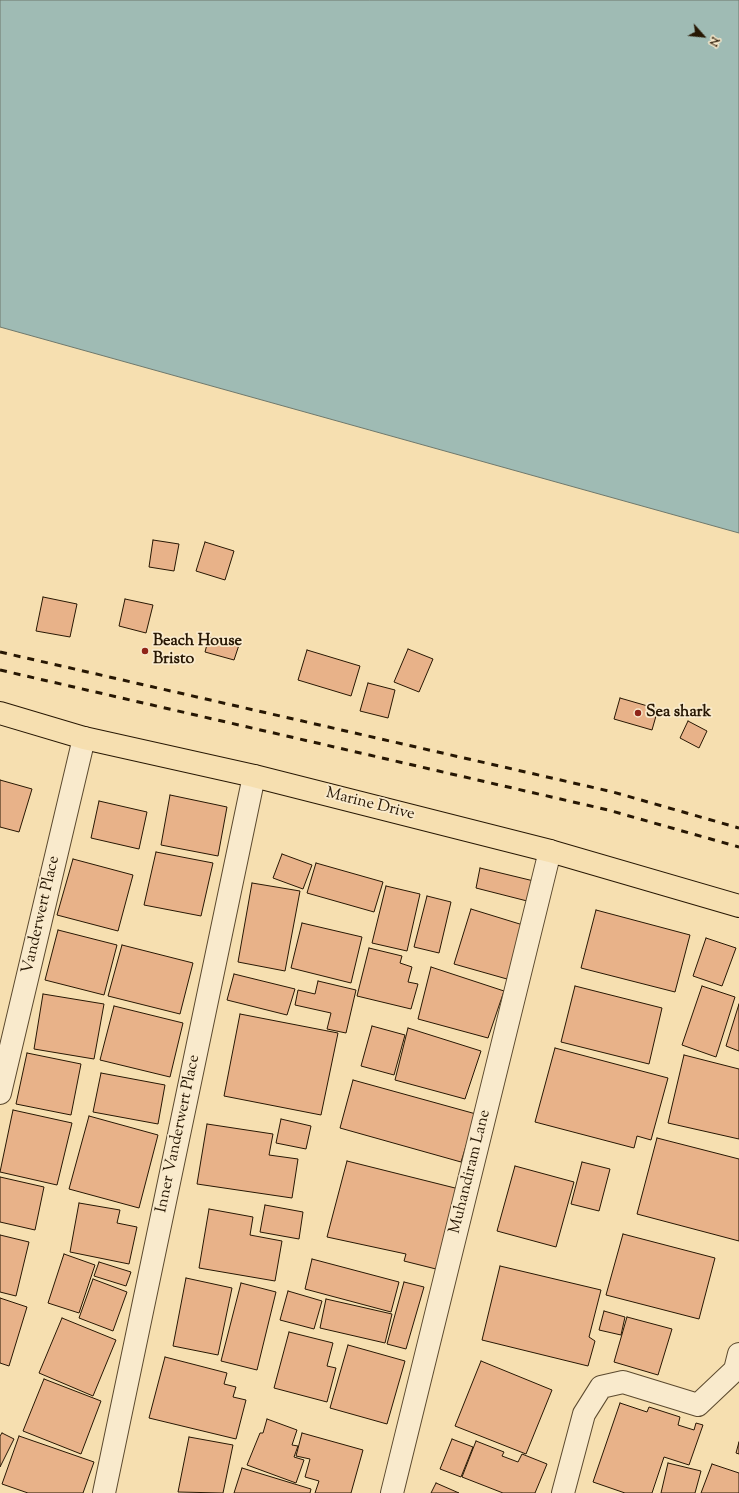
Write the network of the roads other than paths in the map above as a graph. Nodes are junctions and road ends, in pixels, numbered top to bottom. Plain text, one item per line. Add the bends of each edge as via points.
1 (0, 713) edge
2 (84, 738) junction
3 (254, 776) junction
4 (550, 851) junction
5 (739, 906) edge
6 (0, 1093) edge
7 (739, 1354) edge
8 (104, 1493) edge
9 (392, 1493) edge
10 (565, 1493) edge

1 - 2 main road, Marine Drive
2 - 3 main road, Marine Drive
2 - 6 street, Vanderwert Place
3 - 4 main road, Marine Drive
3 - 8 street, Inner Vanderwert Place
4 - 5 main road, Marine Drive
4 - 9 street, Muhandiram Lane
7 - 10 street via 735,1370 698,1405 623,1382 600,1387 584,1414

